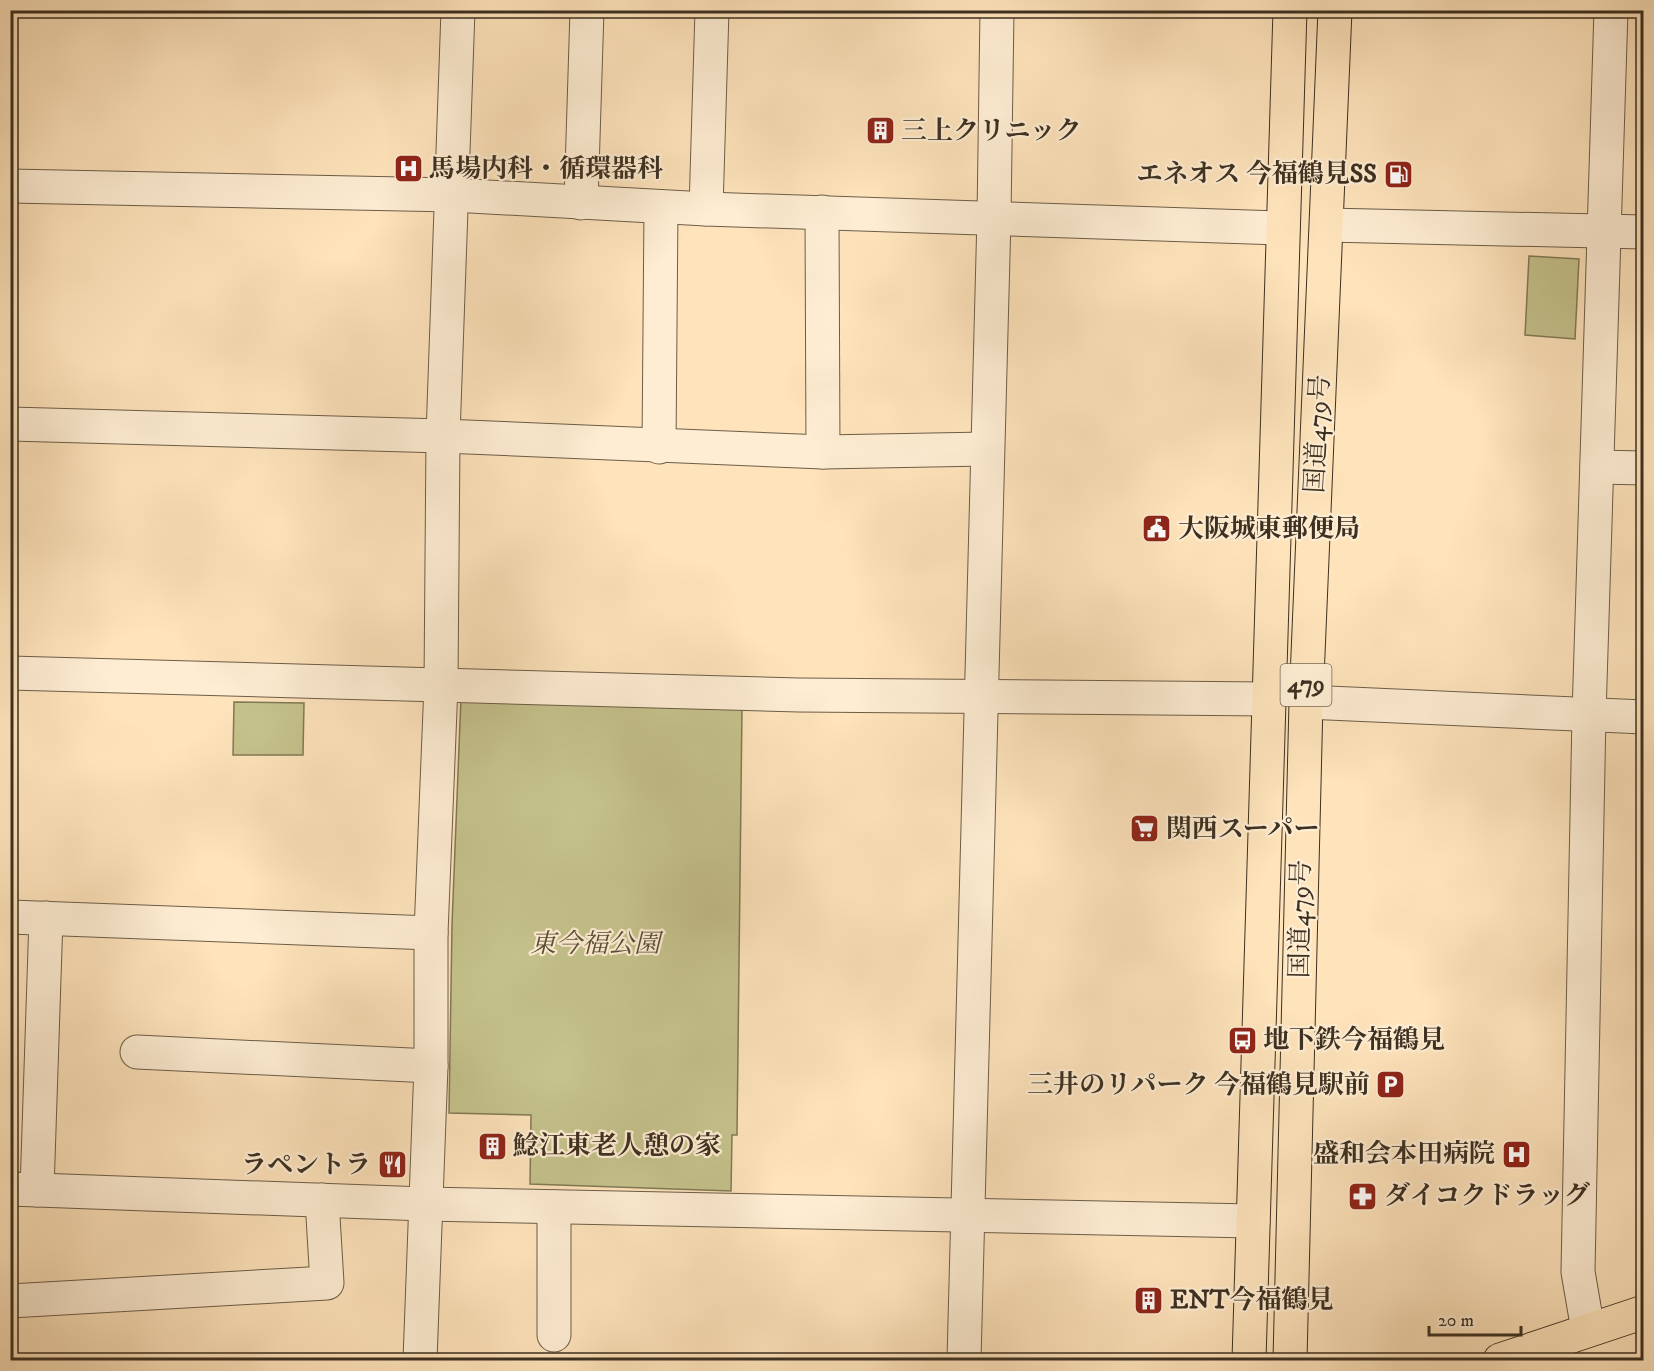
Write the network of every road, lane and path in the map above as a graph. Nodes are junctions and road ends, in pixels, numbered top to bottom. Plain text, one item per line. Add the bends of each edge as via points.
1 (458, 10) edge
2 (587, 10) edge
3 (712, 10) edge
4 (997, 10) edge
5 (1290, 10) edge
6 (1335, 10) edge
7 (1611, 10) edge
8 (10, 186) edge
9 (453, 195) junction
10 (580, 203) junction
11 (661, 207) junction
12 (706, 209) junction
13 (822, 212) junction
14 (994, 217) junction
15 (1327, 225) junction
16 (1283, 228) junction
17 (1605, 231) junction
18 (1644, 232) edge
19 (10, 424) edge
20 (443, 436) junction
21 (658, 447) junction
22 (986, 449) junction
23 (823, 452) junction
24 (1598, 467) junction
25 (1644, 468) edge
26 (10, 672) edge
27 (441, 685) junction
28 (981, 699) junction
29 (1268, 699) junction
30 (1306, 702) junction
31 (1589, 715) junction
32 (1644, 717) edge
33 (10, 917) edge
34 (45, 918) junction
35 (431, 933) junction
36 (137, 1052) dead end
37 (431, 1066) junction
38 (24, 1189) edge
39 (322, 1200) junction
40 (425, 1204) junction
41 (554, 1207) junction
42 (968, 1217) junction
43 (1253, 1221) junction
44 (10, 1301) edge
45 (1644, 1312) edge
46 (1588, 1330) junction
47 (554, 1335) dead end
48 (420, 1360) edge
49 (964, 1360) edge
50 (1249, 1360) edge
51 (1290, 1360) edge
52 (1500, 1360) edge

1 - 9 street
2 - 10 street
3 - 12 street
4 - 14 street
5 - 16 main road, 国道479号 / 479
6 - 15 main road, 国道479号 / 479
7 - 17 street
8 - 9 street
9 - 10 street
9 - 20 street
10 - 11 street
11 - 12 street
11 - 21 street
12 - 13 street
13 - 14 street
13 - 23 street
14 - 16 street
14 - 22 street
15 - 17 street
15 - 30 main road, 国道479号 / 479
16 - 29 main road, 国道479号 / 479
17 - 18 street
17 - 24 street
19 - 20 street
20 - 21 street
20 - 27 street
21 - 23 street
22 - 23 street
22 - 28 street
24 - 25 street
24 - 31 street
26 - 27 street
27 - 28 street
27 - 35 street
28 - 29 street
28 - 42 street
29 - 43 main road, 国道479号 / 479
30 - 31 street
30 - 51 main road, 国道479号 / 479
31 - 32 street
31 - 46 street via 1578,1272
33 - 34 street
34 - 35 street
34 - 38 street
35 - 37 street
36 - 37 street
37 - 40 street
38 - 39 street
39 - 40 street
39 - 44 street via 327,1284
40 - 41 street
40 - 48 street
41 - 42 street
41 - 47 street
42 - 43 street
42 - 49 street
43 - 50 main road, 国道479号 / 479
45 - 46 main road
46 - 52 main road

